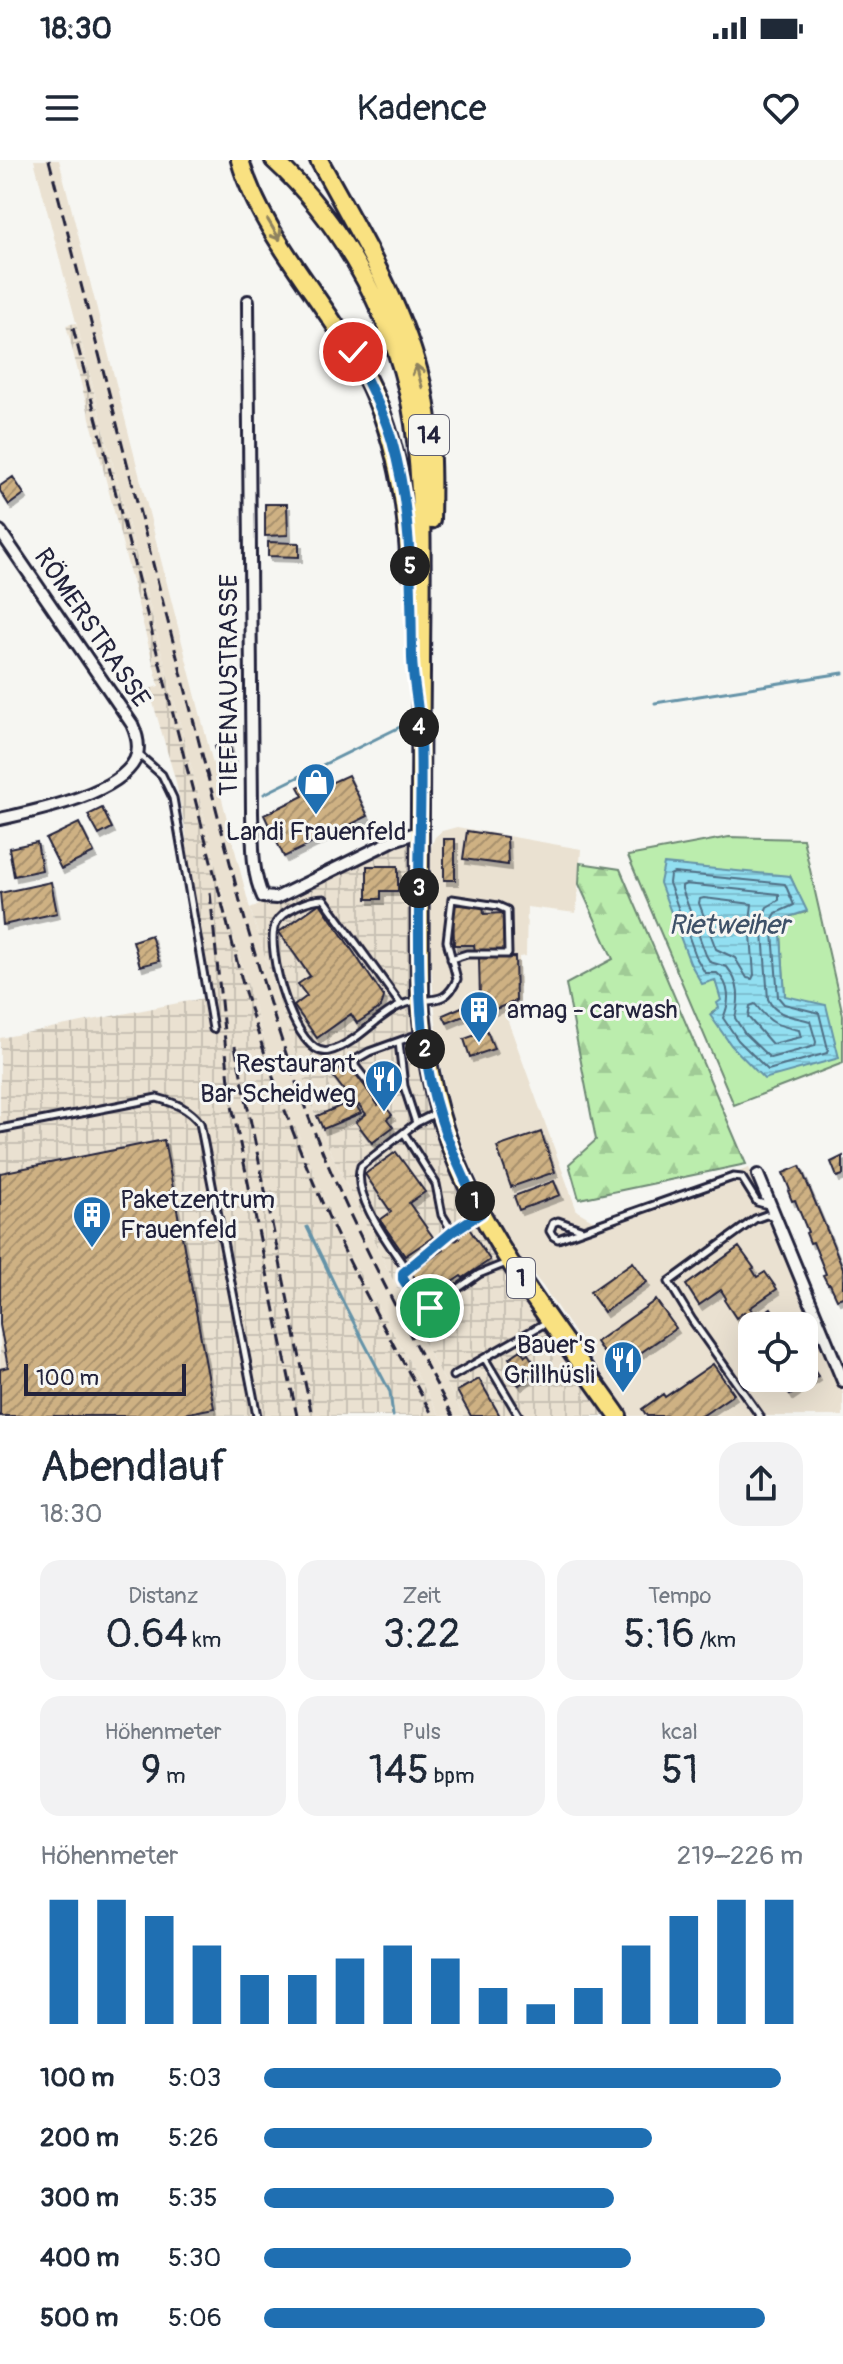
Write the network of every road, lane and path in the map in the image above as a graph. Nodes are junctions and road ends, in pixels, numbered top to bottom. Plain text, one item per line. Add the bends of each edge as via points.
1 (240, 160) edge
2 (274, 160) edge
3 (319, 160) edge
4 (248, 301) dead end
5 (0, 531) edge
6 (420, 733) junction
7 (137, 754) junction
8 (0, 819) edge
9 (419, 832) junction
10 (451, 959) junction
11 (420, 1000) junction
12 (401, 1005) junction
13 (213, 1029) dead end
14 (423, 1033) junction
15 (399, 1042) junction
16 (404, 1086) junction
17 (439, 1111) junction
18 (416, 1123) junction
19 (0, 1129) edge
20 (404, 1133) junction
21 (758, 1175) dead end
22 (770, 1205) junction
23 (481, 1213) junction
24 (775, 1216) junction
25 (583, 1230) junction
26 (453, 1234) junction
27 (422, 1255) junction
28 (427, 1261) dead end
29 (510, 1262) junction
30 (484, 1264) dead end
31 (406, 1269) junction
32 (489, 1270) junction
33 (445, 1287) dead end
34 (448, 1296) junction
35 (551, 1320) junction
36 (485, 1359) junction
37 (453, 1376) dead end
38 (843, 1381) edge
39 (257, 1416) edge
40 (519, 1416) edge
41 (618, 1416) edge
42 (760, 1416) edge

1 -> 6 main road, 14 via 266,217 353,352 391,438 407,516
2 - 6 main road, 1 via 358,267 404,380 421,511
6 -> 3 main road, 14 via 431,630 432,488 422,386 394,302
4 - 9 street, TIEFENAUSTRASSE via 251,771 259,889 263,897 276,898
5 - 7 street, RÖMERSTRASSE via 132,724
6 - 9 main road, 1
7 - 8 street via 120,776 83,797
7 - 13 lane via 162,775 173,798
9 - 11 main road, 1
10 - 10 lane via 447,941 452,899 507,910 508,954
10 - 11 lane via 457,979 452,991
11 - 12 lane
11 - 14 main road, 1
12 - 12 lane via 330,1051 310,1046 287,1007 276,960 277,921 324,899
14 - 15 lane
14 - 17 main road, 1
15 - 16 lane
15 - 16 lane via 369,1052 355,1060 355,1066 373,1089
16 - 18 lane
17 - 18 lane
17 - 23 main road, 1
18 - 20 lane
19 - 39 lane via 157,1098 193,1114 200,1123
20 - 26 lane via 436,1184 442,1215
20 - 31 lane via 361,1166 358,1175 360,1189
21 - 22 street
22 - 24 street
22 - 25 lane via 757,1202 742,1178 733,1177
23 - 26 lane
23 - 29 main road, 1
24 - 38 street
24 - 42 lane via 761,1215 669,1282
25 - 25 lane via 558,1221 550,1228 558,1239
26 - 27 lane
27 - 28 lane
27 - 31 lane
29 - 32 lane
29 - 35 main road, 1
30 - 32 lane
31 - 34 lane via 403,1279 420,1306 430,1308
32 - 34 lane via 477,1272
33 - 34 lane
35 - 36 lane
35 - 41 main road, 1
36 - 37 lane
36 - 40 lane

